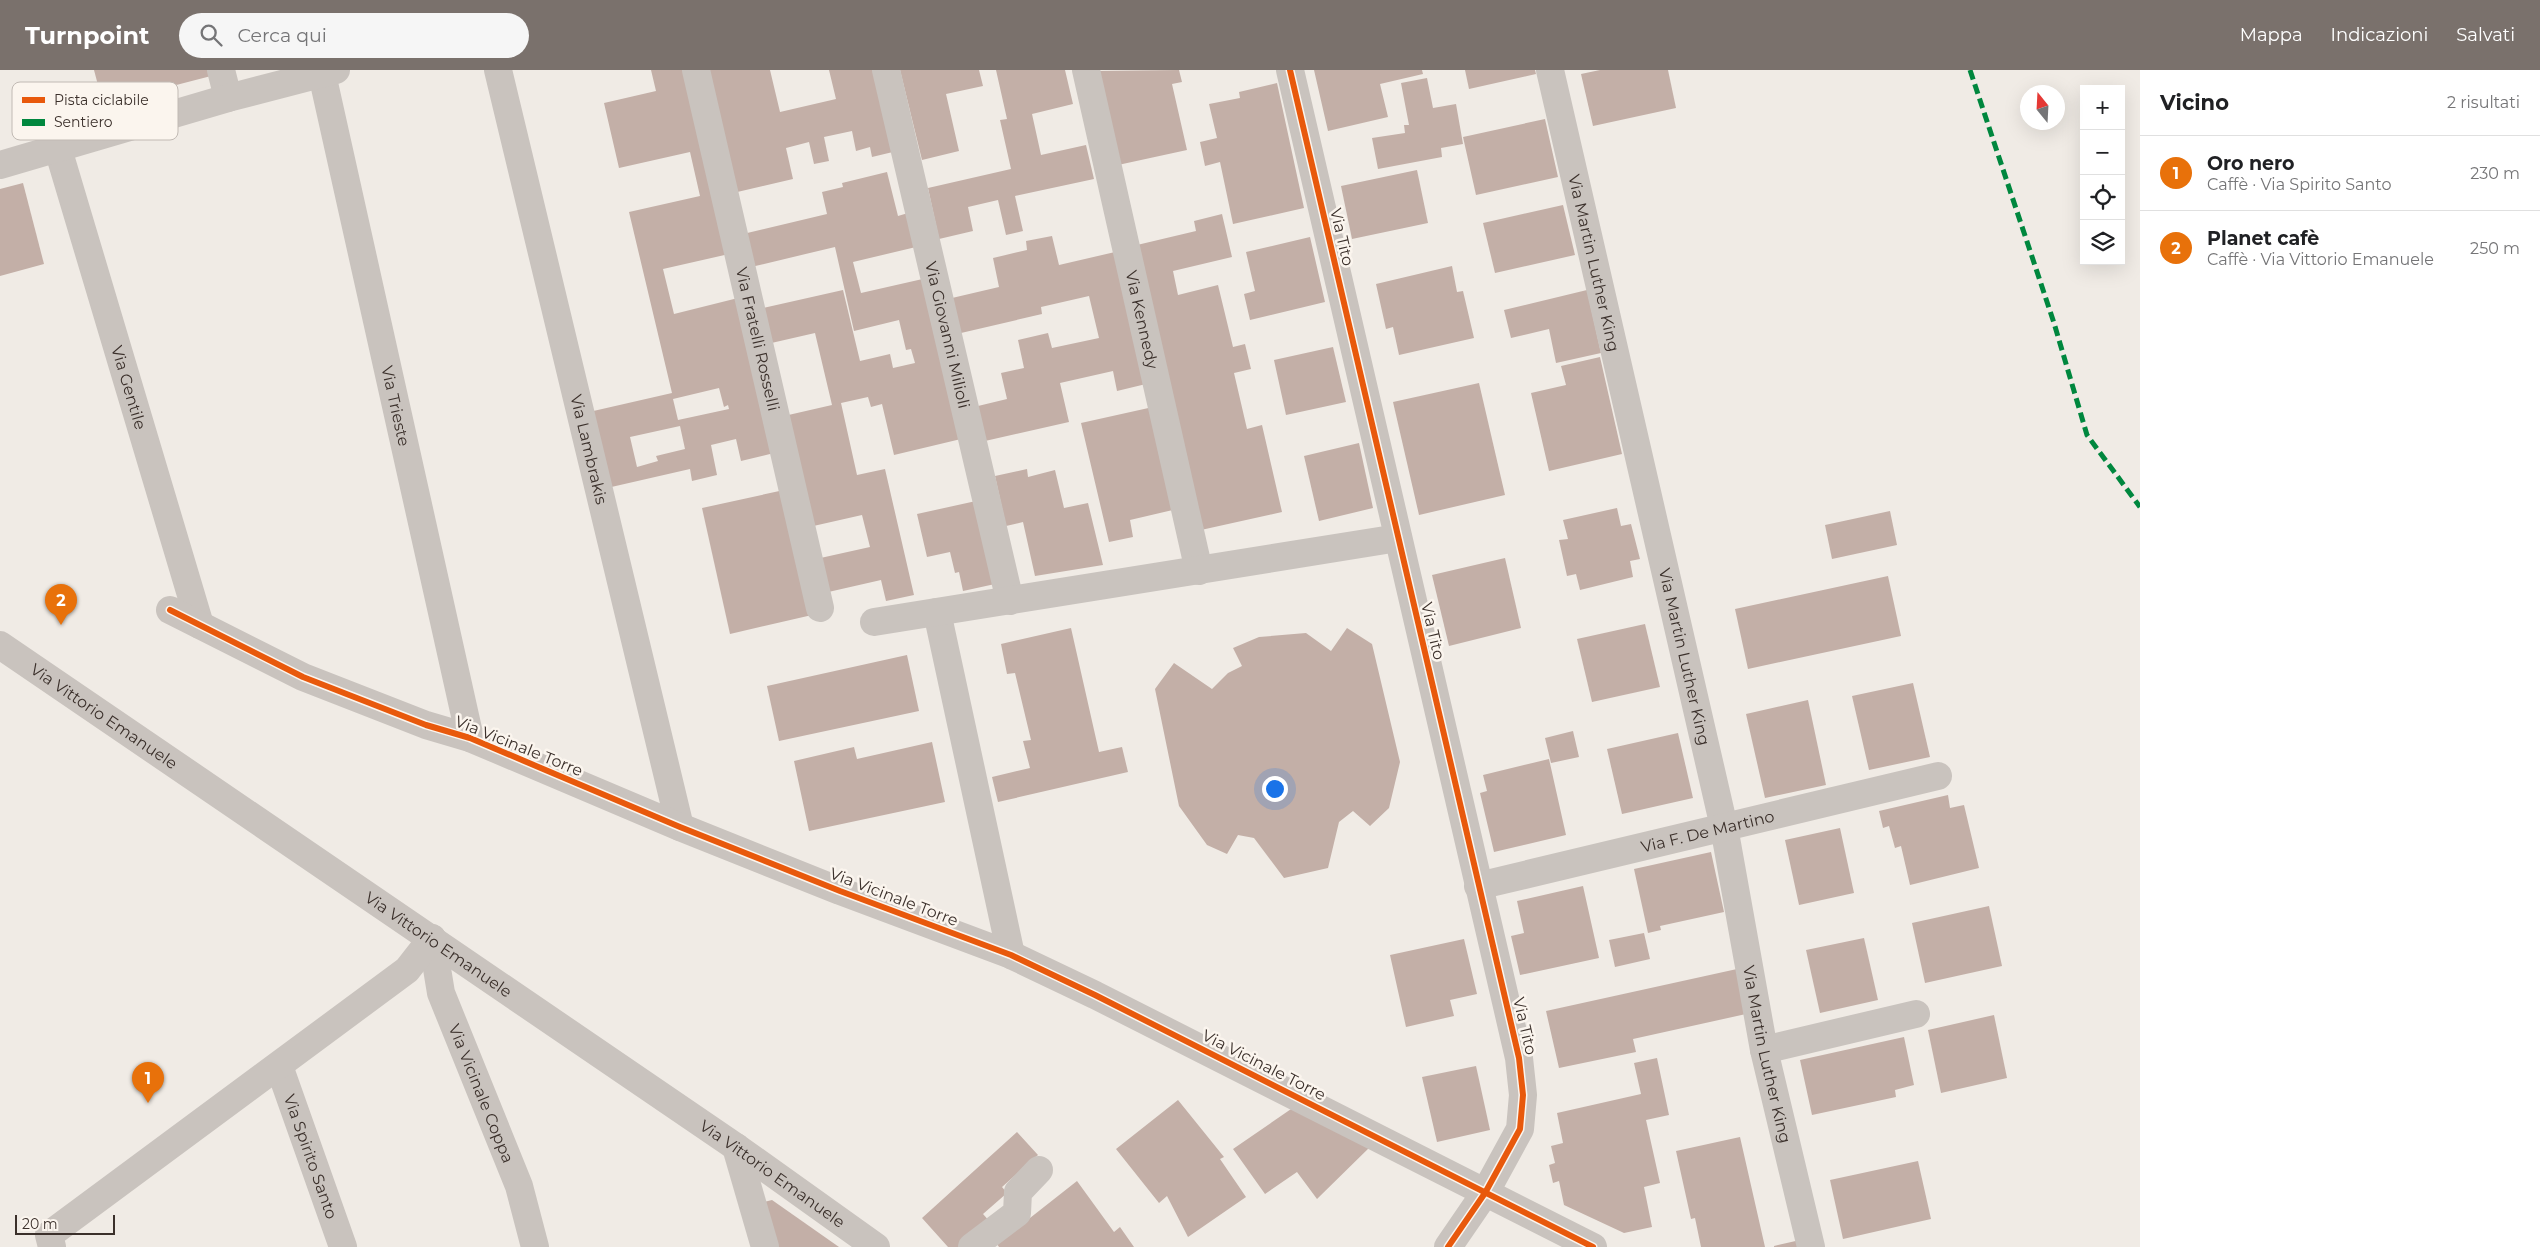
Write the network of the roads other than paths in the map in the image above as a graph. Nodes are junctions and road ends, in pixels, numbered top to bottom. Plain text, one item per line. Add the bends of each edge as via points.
1 (221, 70) edge
2 (498, 70) edge
3 (696, 70) edge
4 (886, 70) edge
5 (1086, 70) edge
6 (1290, 70) edge
7 (1550, 70) edge
8 (329, 72) edge
9 (228, 98) junction
10 (178, 113) edge
11 (88, 140) edge
12 (58, 149) junction
13 (0, 165) edge
14 (1398, 538) junction
15 (1199, 571) junction
16 (1010, 601) junction
17 (820, 608) dead end
18 (170, 610) dead end
19 (936, 612) junction
20 (874, 622) dead end
21 (200, 625) junction
22 (0, 645) edge
23 (470, 738) junction
24 (1938, 776) dead end
25 (680, 827) junction
26 (1724, 827) junction
27 (1478, 886) junction
28 (432, 938) junction
29 (1011, 955) junction
30 (1916, 1014) dead end
31 (1764, 1050) junction
32 (279, 1066) junction
33 (736, 1147) junction
34 (1039, 1170) dead end
35 (1485, 1193) junction
36 (52, 1247) edge
37 (343, 1247) edge
38 (535, 1247) edge
39 (765, 1247) edge
40 (876, 1247) edge
41 (972, 1247) edge
42 (1448, 1247) edge
43 (1593, 1247) edge
44 (1811, 1247) edge

1 - 9 street
2 - 25 street, Via Lambrakis
3 - 17 street, Via Fratelli Rosselli
4 - 16 street, Via Giovanni Milioli
5 - 15 street, Via Kennedy
6 - 14 street, Via Tito
7 - 26 street, Via Martin Luther King
8 - 9 street
8 - 23 street, Via Trieste
9 - 10 street
11 - 12 street
12 - 13 street
12 - 21 street, Via Gentile
14 - 15 street
14 - 27 street, Via Tito
15 - 16 street
16 - 19 street
18 - 21 street, Via Vicinale Torre
19 - 20 street
19 - 29 street
21 - 23 street, Via Vicinale Torre via 303,677 426,725
22 - 28 street, Via Vittorio Emanuele
23 - 25 street, Via Vicinale Torre
24 - 26 street, Via F. De Martino
25 - 29 street, Via Vicinale Torre
26 - 27 street, Via F. De Martino
26 - 31 street, Via Martin Luther King
27 - 35 street, Via Tito via 1519,1058 1523,1095 1520,1129
28 - 32 street via 407,970
28 - 33 street, Via Vittorio Emanuele
28 - 38 street, Via Vicinale Coppa via 441,993 519,1186
29 - 35 street, Via Vicinale Torre
30 - 31 street
31 - 44 street, Via Martin Luther King
32 - 36 street via 48,1235
32 - 37 street, Via Spirito Santo
33 - 39 street
33 - 40 street, Via Vittorio Emanuele
34 - 41 street via 1018,1192 1017,1212
35 - 42 street, Via Tito
35 - 43 street, Via Vicinale Torre

